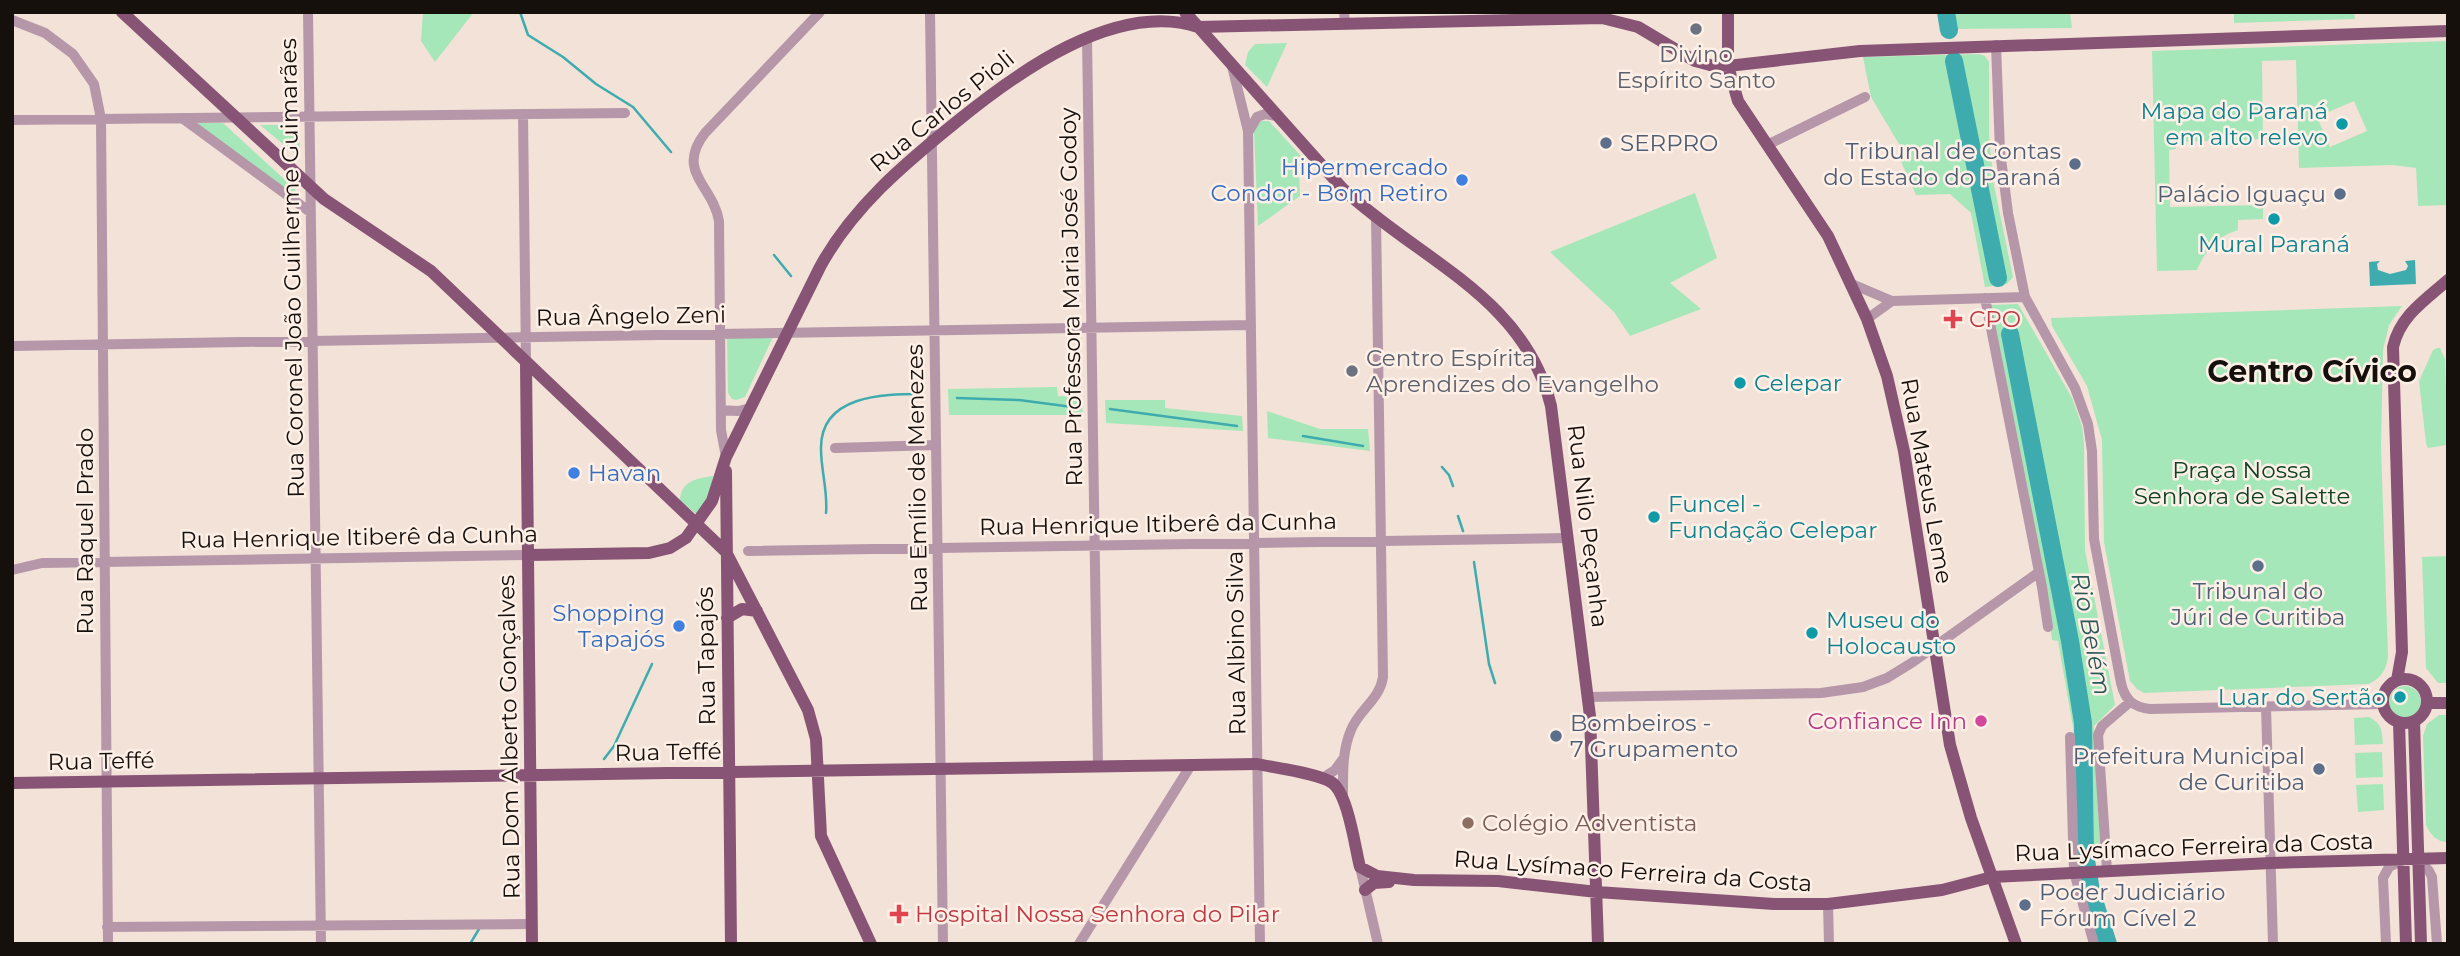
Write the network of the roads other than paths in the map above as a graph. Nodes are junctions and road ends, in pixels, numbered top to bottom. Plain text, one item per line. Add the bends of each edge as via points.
1 (122, 12) edge
2 (308, 12) edge
3 (820, 12) edge
4 (930, 12) edge
5 (1140, 12) edge
6 (1185, 12) edge
7 (1728, 12) edge
8 (1503, 16) edge
9 (1344, 18) edge
10 (12, 20) edge
11 (1126, 24) junction
12 (1198, 27) junction
13 (2448, 31) edge
14 (1087, 38) junction
15 (1996, 46) junction
16 (1231, 65) junction
17 (1728, 66) junction
18 (1865, 96) dead end
19 (625, 113) dead end
20 (523, 114) junction
21 (1276, 116) junction
22 (234, 117) junction
23 (309, 117) junction
24 (182, 118) junction
25 (101, 119) junction
26 (12, 120) edge
27 (1248, 131) junction
28 (932, 142) junction
29 (1768, 145) junction
30 (310, 187) junction
31 (310, 212) junction
32 (1376, 218) junction
33 (2448, 280) edge
34 (1852, 284) junction
35 (2025, 297) junction
36 (1985, 298) junction
37 (1892, 301) junction
38 (1867, 319) junction
39 (1251, 325) junction
40 (1091, 327) junction
41 (934, 330) junction
42 (787, 332) junction
43 (721, 334) junction
44 (500, 337) junction
45 (525, 337) junction
46 (312, 340) junction
47 (103, 344) junction
48 (12, 345) edge
49 (526, 363) junction
50 (551, 387) junction
51 (526, 404) junction
52 (751, 408) junction
53 (721, 410) junction
54 (936, 445) junction
55 (835, 448) dead end
56 (726, 457) junction
57 (698, 524) junction
58 (1568, 538) junction
59 (1381, 541) junction
60 (1254, 543) junction
61 (1095, 546) junction
62 (938, 548) junction
63 (748, 551) dead end
64 (726, 552) junction
65 (528, 555) junction
66 (315, 558) junction
67 (104, 562) junction
68 (12, 570) edge
69 (2039, 572) junction
70 (757, 611) junction
71 (727, 618) junction
72 (2048, 626) dead end
73 (1934, 647) junction
74 (2397, 680) junction
75 (1588, 697) junction
76 (2130, 702) junction
77 (2428, 703) junction
78 (2448, 703) edge
79 (2383, 704) junction
80 (2266, 707) junction
81 (2414, 721) junction
82 (2399, 722) junction
83 (2070, 737) dead end
84 (1343, 758) junction
85 (1257, 764) junction
86 (1191, 765) junction
87 (1098, 766) junction
88 (941, 769) junction
89 (818, 771) junction
90 (729, 772) junction
91 (530, 775) junction
92 (318, 778) junction
93 (1323, 778) junction
94 (106, 782) junction
95 (12, 783) edge
96 (1343, 797) junction
97 (2448, 858) edge
98 (2418, 859) junction
99 (2404, 860) junction
100 (2271, 863) junction
101 (1360, 867) junction
102 (2102, 871) junction
103 (2078, 872) junction
104 (1992, 877) junction
105 (1414, 880) junction
106 (1365, 890) junction
107 (1597, 892) junction
108 (1828, 904) junction
109 (532, 924) junction
110 (320, 925) junction
111 (107, 927) junction
112 (108, 944) edge
113 (321, 944) edge
114 (532, 944) edge
115 (731, 944) edge
116 (870, 944) edge
117 (943, 944) edge
118 (1079, 944) edge
119 (1261, 944) edge
120 (1378, 944) edge
121 (1598, 944) edge
122 (1829, 944) edge
123 (2016, 944) edge
124 (2094, 944) edge
125 (2273, 944) edge
126 (2386, 944) edge
127 (2406, 944) edge
128 (2421, 944) edge
129 (2437, 944) edge

1 - 22 main road
2 - 23 street, Rua Coronel João Guilherme Guimarães
3 - 43 street, Rua Tapajós via 696,147 696,176 713,201 719,221
4 - 28 street, Rua Emílio de Menezes
5 - 11 main road
6 - 12 main road, Rua Nilo Peçanha
7 - 17 main road, Rua Mateus Leme
8 - 9 main road, Rua Carlos Pioli
8 - 17 main road, Rua Carlos Pioli via 1615,19 1638,27 1695,61
9 - 12 main road, Rua Carlos Pioli
10 - 25 street, Rua Raquel Prado via 45,33 73,54 94,85
11 - 12 main road, Rua Carlos Pioli via 1171,19
11 - 14 main road, Rua Carlos Pioli
12 - 16 main road, Rua Nilo Peçanha
13 - 15 main road, Rua Carlos Pioli
14 - 28 main road, Rua Carlos Pioli via 1021,72
14 - 40 street, Rua Professora Maria José Godoy
15 - 17 main road, Rua Carlos Pioli via 1851,51
15 - 35 street via 2002,174
16 - 21 main road, Rua Nilo Peçanha
16 - 27 street, Rua Albino Silva
17 - 29 main road, Rua Mateus Leme via 1738,101
18 - 29 street
19 - 20 street
20 - 23 street
20 - 45 street, Rua Dom Alberto Gonçalves
21 - 27 street via 1257,117
21 - 32 main road, Rua Nilo Peçanha via 1336,183
22 - 23 street
22 - 24 street
22 - 30 main road
23 - 30 street, Rua Coronel João Guilherme Guimarães
24 - 25 street
24 - 31 street
25 - 26 street
25 - 47 street, Rua Raquel Prado
27 - 39 street, Rua Albino Silva
28 - 41 street, Rua Emílio de Menezes
28 - 42 main road, Rua Carlos Pioli via 880,188 838,238
29 - 34 main road, Rua Mateus Leme via 1820,223
30 - 31 street, Rua Coronel João Guilherme Guimarães
30 - 44 main road via 419,262
31 - 46 street, Rua Coronel João Guilherme Guimarães
32 - 58 main road, Rua Nilo Peçanha via 1494,307 1525,343 1543,377 1551,406
32 - 59 street
33 - 74 main road via 2404,319 2395,336 2392,362 2402,652
34 - 37 street
34 - 38 main road, Rua Mateus Leme
35 - 36 street
35 - 76 street via 2075,388 2088,424 2095,551 2121,683
36 - 37 street
36 - 69 street
37 - 38 street
38 - 73 main road, Rua Mateus Leme via 1900,427
39 - 40 street, Rua Ângelo Zeni
39 - 60 street, Rua Albino Silva
40 - 41 street, Rua Ângelo Zeni
40 - 61 street, Rua Professora Maria José Godoy
41 - 42 street, Rua Ângelo Zeni
41 - 54 street, Rua Emílio de Menezes
42 - 43 street, Rua Ângelo Zeni
42 - 52 main road, Rua Carlos Pioli
43 - 45 street, Rua Ângelo Zeni
43 - 53 street, Rua Tapajós
44 - 45 street, Rua Ângelo Zeni
44 - 46 street, Rua Ângelo Zeni
44 - 49 main road
45 - 49 street, Rua Dom Alberto Gonçalves
46 - 47 street, Rua Ângelo Zeni
46 - 66 street, Rua Coronel João Guilherme Guimarães
47 - 48 street, Rua Ângelo Zeni
47 - 67 street, Rua Raquel Prado
49 - 50 main road
49 - 51 main road, Rua Dom Alberto Gonçalves
50 - 51 main road
50 - 57 main road
51 - 65 main road, Rua Dom Alberto Gonçalves
52 - 53 street
52 - 56 main road, Rua Carlos Pioli
53 - 56 street, Rua Tapajós
54 - 55 street
54 - 62 street, Rua Emílio de Menezes
56 - 57 main road, Rua Carlos Pioli via 712,501
56 - 64 main road, Rua Tapajós
57 - 64 main road
57 - 65 main road, Rua Henrique Itiberê da Cunha via 678,544 649,553
58 - 59 street, Rua Henrique Itiberê da Cunha
58 - 75 main road, Rua Nilo Peçanha
59 - 60 street, Rua Henrique Itiberê da Cunha
59 - 84 street via 1382,685 1351,729
60 - 61 street, Rua Henrique Itiberê da Cunha
60 - 85 street, Rua Albino Silva
61 - 62 street, Rua Henrique Itiberê da Cunha
61 - 87 street, Rua Professora Maria José Godoy
62 - 63 street, Rua Henrique Itiberê da Cunha
62 - 88 street, Rua Emílio de Menezes
64 - 70 main road
64 - 71 main road, Rua Tapajós
65 - 66 street, Rua Henrique Itiberê da Cunha
65 - 91 main road, Rua Dom Alberto Gonçalves
66 - 67 street, Rua Henrique Itiberê da Cunha
66 - 92 street, Rua Coronel João Guilherme Guimarães
67 - 68 street, Rua Henrique Itiberê da Cunha via 42,563
67 - 94 street, Rua Raquel Prado
69 - 72 street
69 - 73 street
70 - 71 main road via 742,609
70 - 89 main road via 808,710
71 - 90 main road, Rua Tapajós
73 - 75 street via 1887,678 1836,693
73 - 104 main road, Rua Mateus Leme via 1952,755
74 - 77 main road via 2409,678 2421,685
74 - 79 main road via 2385,690
75 - 107 main road, Rua Nilo Peçanha
76 - 80 street via 2150,709
76 - 102 street via 2098,735
77 - 78 main road
77 - 81 main road
79 - 80 street
79 - 82 main road via 2386,714
80 - 100 street
81 - 82 main road
81 - 98 main road
82 - 99 main road
83 - 103 street
84 - 93 street
84 - 96 street
85 - 86 main road, Rua Teffé
85 - 93 main road, Rua Teffé
85 - 119 street, Rua Albino Silva
86 - 87 main road, Rua Teffé
86 - 118 street
87 - 88 main road, Rua Teffé
88 - 89 main road, Rua Teffé
88 - 117 street, Rua Emílio de Menezes
89 - 90 main road, Rua Teffé
89 - 116 main road via 821,836
90 - 91 main road, Rua Teffé
90 - 115 main road, Rua Tapajós
91 - 92 main road, Rua Teffé
91 - 109 main road, Rua Dom Alberto Gonçalves
92 - 94 main road, Rua Teffé
92 - 110 street, Rua Coronel João Guilherme Guimarães
93 - 96 main road
94 - 95 main road, Rua Teffé
94 - 111 street, Rua Raquel Prado
96 - 101 main road
97 - 98 main road, Rua Lysímaco Ferreira da Costa
98 - 99 main road, Rua Lysímaco Ferreira da Costa
98 - 128 main road
98 - 129 street via 2432,877
99 - 100 main road, Rua Lysímaco Ferreira da Costa
99 - 126 street via 2385,872
99 - 127 main road
100 - 102 main road, Rua Lysímaco Ferreira da Costa
100 - 125 street
101 - 105 main road, Rua Lysímaco Ferreira da Costa via 1377,876
101 - 106 street
102 - 103 main road, Rua Lysímaco Ferreira da Costa
103 - 104 main road, Rua Lysímaco Ferreira da Costa
103 - 124 street
104 - 108 main road, Rua Lysímaco Ferreira da Costa via 1942,891
104 - 123 main road, Rua Mateus Leme
105 - 106 main road via 1374,883
105 - 107 main road, Rua Lysímaco Ferreira da Costa via 1506,882
106 - 120 street
107 - 108 main road, Rua Lysímaco Ferreira da Costa
107 - 121 main road, Rua Nilo Peçanha
108 - 122 street
109 - 110 street
109 - 114 main road, Rua Dom Alberto Gonçalves
110 - 111 street
110 - 113 street, Rua Coronel João Guilherme Guimarães
111 - 112 street, Rua Raquel Prado

